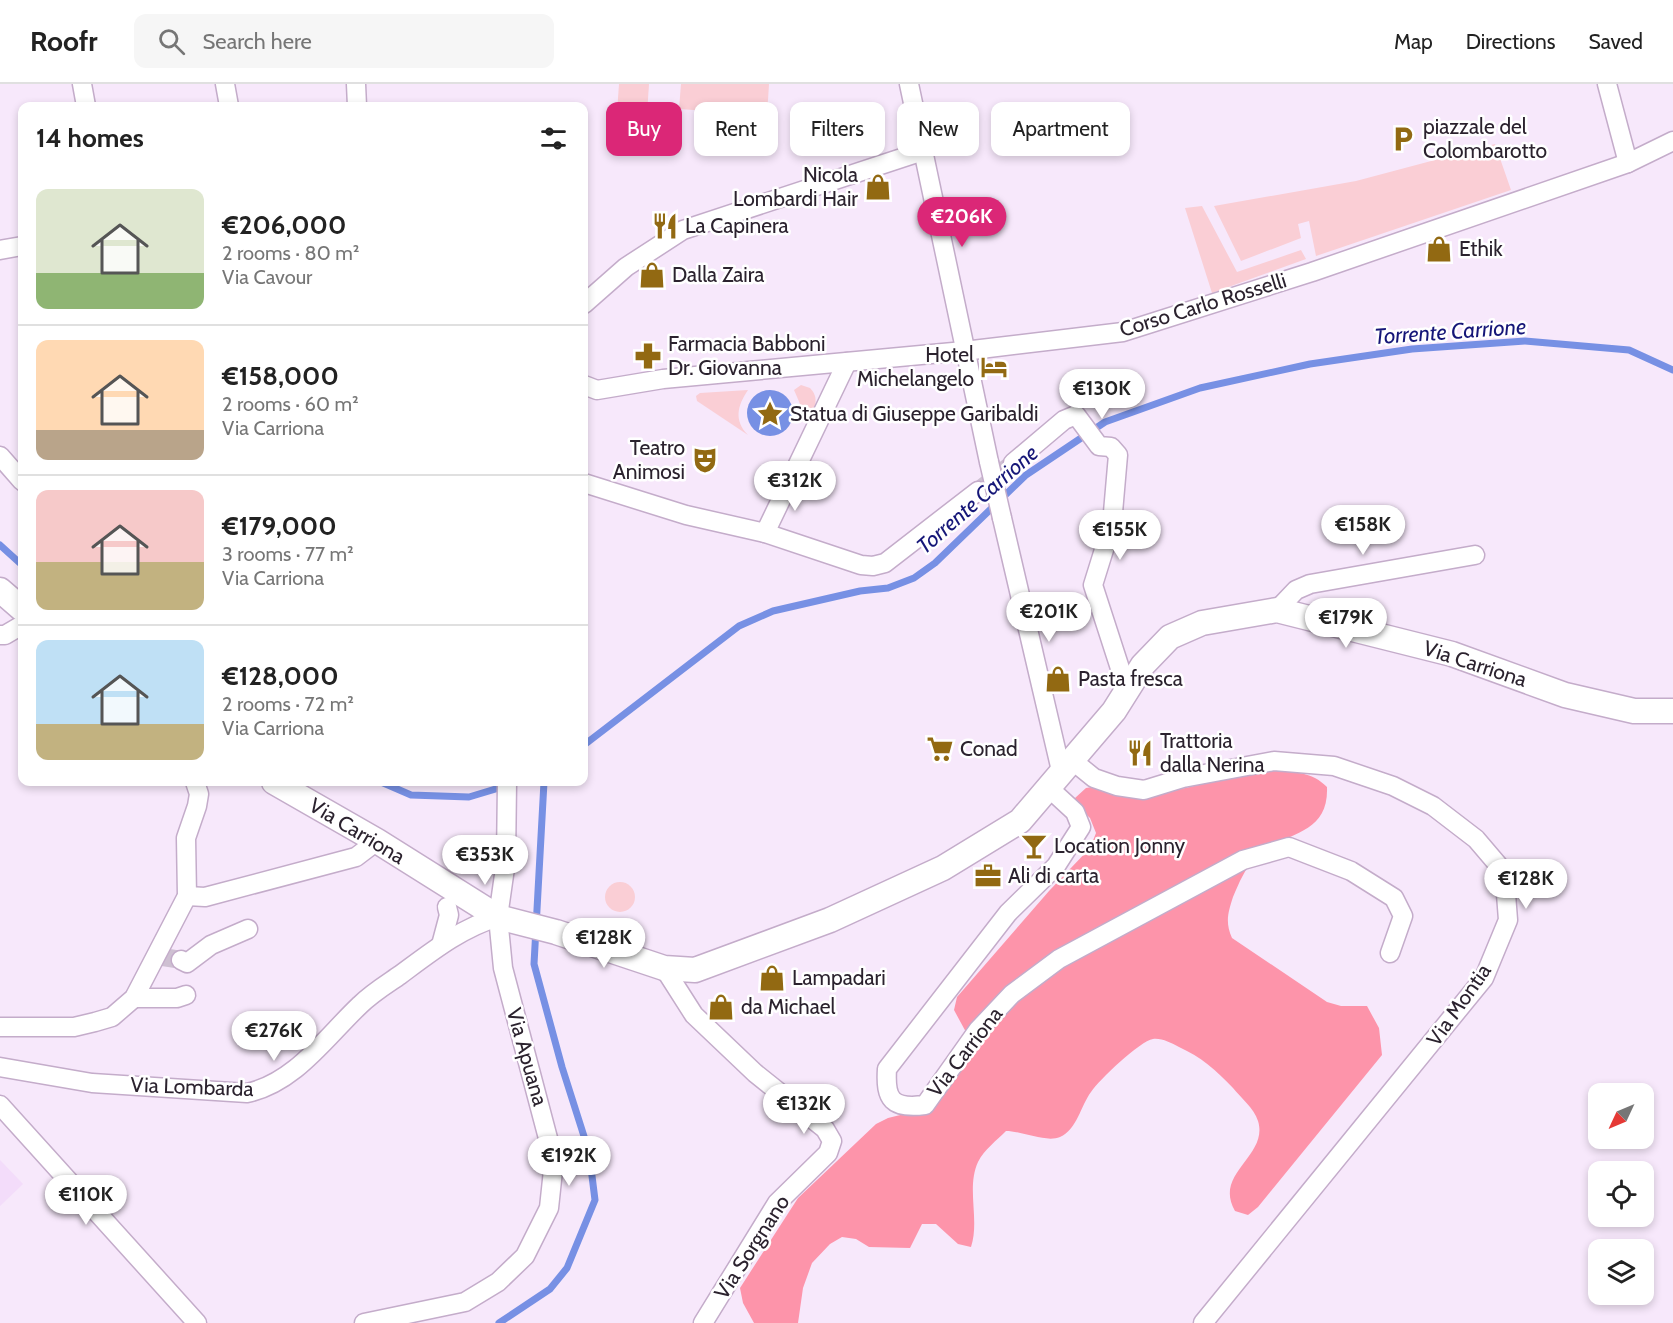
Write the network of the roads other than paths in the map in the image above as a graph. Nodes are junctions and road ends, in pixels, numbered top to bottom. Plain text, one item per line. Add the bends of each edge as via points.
1 (82, 84) edge
2 (225, 84) edge
3 (356, 84) edge
4 (909, 84) edge
5 (1607, 84) edge
6 (85, 102) edge
7 (227, 102) edge
8 (357, 102) edge
9 (913, 102) edge
10 (1672, 143) edge
11 (908, 156) edge
12 (924, 156) edge
13 (1628, 163) junction
14 (18, 247) edge
15 (0, 250) edge
16 (588, 300) edge
17 (964, 351) junction
18 (847, 362) junction
19 (588, 387) edge
20 (0, 456) edge
21 (1013, 463) tunnel mouth
22 (18, 476) edge
23 (588, 484) edge
24 (978, 491) tunnel mouth
25 (765, 533) junction
26 (1475, 555) dead end
27 (0, 590) edge
28 (18, 606) edge
29 (1277, 610) junction
30 (18, 627) edge
31 (0, 635) edge
32 (1127, 690) junction
33 (1673, 711) edge
34 (1061, 775) junction
35 (196, 786) edge
36 (281, 786) edge
37 (507, 786) edge
38 (377, 841) junction
39 (439, 882) junction
40 (187, 896) junction
41 (447, 907) joint
42 (507, 920) junction
43 (248, 929) dead end
44 (441, 945) junction
45 (1390, 953) dead end
46 (181, 960) tunnel mouth
47 (664, 968) junction
48 (186, 995) dead end
49 (134, 998) junction
50 (0, 1027) edge
51 (0, 1067) edge
52 (0, 1105) edge
53 (197, 1323) edge
54 (364, 1323) edge
55 (702, 1323) edge
56 (1203, 1323) edge

1 - 6 street
2 - 7 street
3 - 8 street
4 - 9 street
5 - 13 street
10 - 13 street, Corso Carlo Rosselli
11 - 16 street via 683,230 626,267
12 - 17 street
13 - 17 street, Corso Carlo Rosselli via 1327,267 1123,332
14 - 15 street
17 - 18 street, Corso Carlo Rosselli
17 - 34 street, bridge
18 - 19 street, Corso Carlo Rosselli via 597,390
18 - 25 street
20 - 22 street
21 - 32 street via 1070,417 1099,446 1111,447 1118,455 1112,524 1093,585
23 - 25 street via 686,516
24 - 25 street via 885,563 873,566
26 - 29 street via 1310,584 1296,591
27 - 28 main road
29 - 32 main road, Via Carriona via 1202,623 1170,637 1143,665
29 - 33 main road, Via Carriona via 1452,654 1564,695 1634,711
30 - 31 street
32 - 34 main road, Via Carriona
34 - 45 street, Via Carriona via 1081,827 1056,866 1008,913 887,1069 886,1090 894,1101 909,1107 925,1105 978,1030 1012,994 1059,959 1243,860 1289,847 1351,871 1394,898 1403,916
34 - 47 main road, Via Carriona via 1020,821 943,868 830,920 695,970
34 - 56 street, Via Montia via 1144,789 1274,760 1334,766 1393,786 1433,806 1476,839 1499,866 1505,881 1508,920 1484,978
35 - 40 street via 197,806 186,838
36 - 38 main road, Via Carriona
37 - 42 street, Via Apuana
38 - 39 main road, Via Carriona
38 - 40 street via 356,857 205,897
39 - 41 main road
39 - 42 main road, Via Carriona
40 - 49 street
41 - 44 street via 449,915
42 - 44 street, Via Lombarda via 476,924
42 - 47 main road, Via Carriona via 551,930
42 - 54 street, Via Apuana via 503,968 554,1161 549,1208 525,1256 498,1282 465,1302
43 - 46 street via 211,945 187,963
44 - 51 street, Via Lombarda via 363,1002 292,1072 267,1089 247,1093 92,1083
47 - 55 street, Via Sorgnano via 694,1016 755,1073 825,1129 832,1141 828,1153 777,1203
48 - 49 street
49 - 50 street via 112,1017 95,1023 74,1027
52 - 53 street

